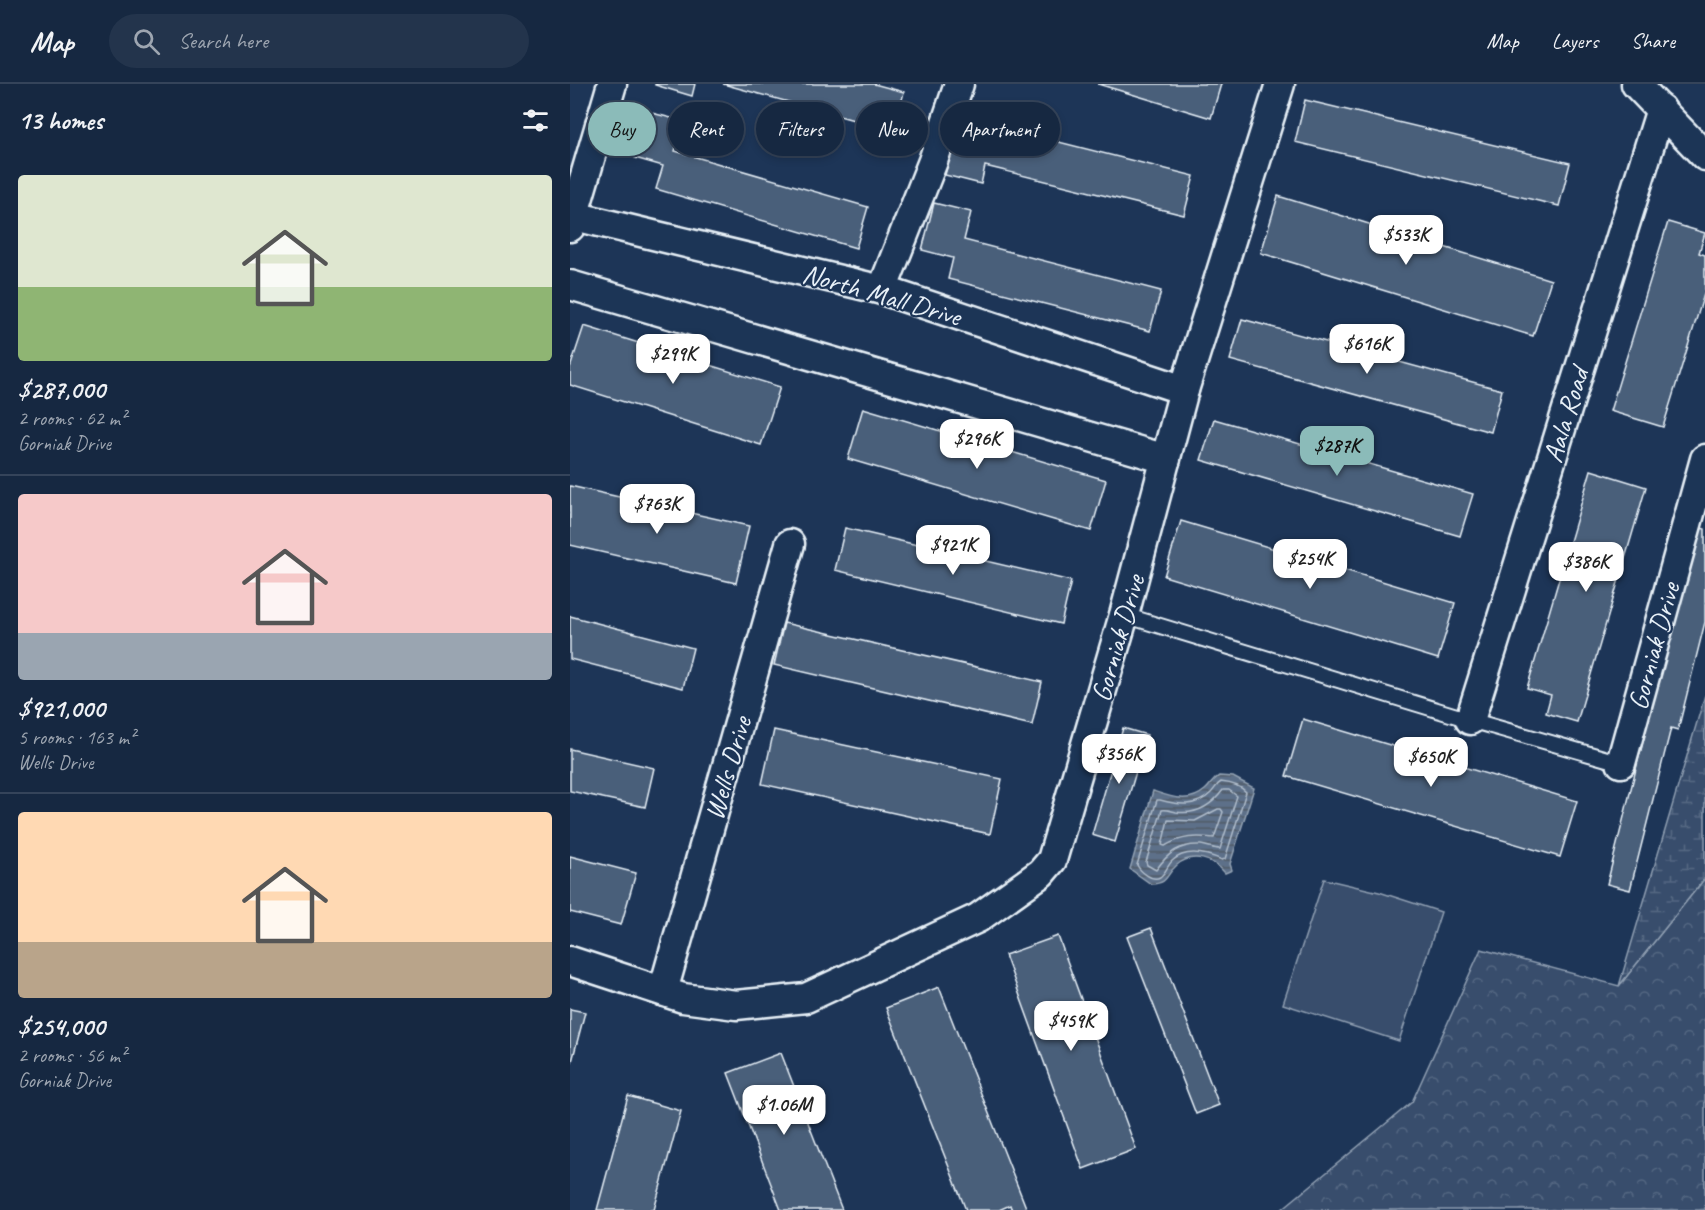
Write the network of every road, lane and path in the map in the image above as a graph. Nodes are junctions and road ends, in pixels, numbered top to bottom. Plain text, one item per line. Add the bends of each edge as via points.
1 (612, 84) edge
2 (959, 84) edge
3 (1280, 84) edge
4 (1636, 84) edge
5 (1661, 109) junction
6 (1705, 156) edge
7 (572, 221) edge
8 (570, 285) edge
9 (882, 290) junction
10 (1184, 390) junction
11 (1166, 459) junction
12 (1705, 459) edge
13 (790, 544) dead end
14 (1124, 615) junction
15 (1470, 720) junction
16 (1621, 764) joint
17 (570, 961) edge
18 (663, 992) junction

1 - 7 street
2 - 9 street
3 - 10 street, Gorniak Drive
4 - 5 street
5 - 6 street
5 - 15 street, Aala Road
7 - 9 street, North Mall Drive
8 - 11 street
9 - 10 street, North Mall Drive
10 - 11 street, Gorniak Drive
11 - 14 street, Gorniak Drive
12 - 16 street, Gorniak Drive
13 - 18 street, Wells Drive
14 - 15 lane
14 - 18 street, Gorniak Drive via 1052,860 1041,873 978,918 806,998 736,1005
15 - 16 lane
17 - 18 street, Gorniak Drive

